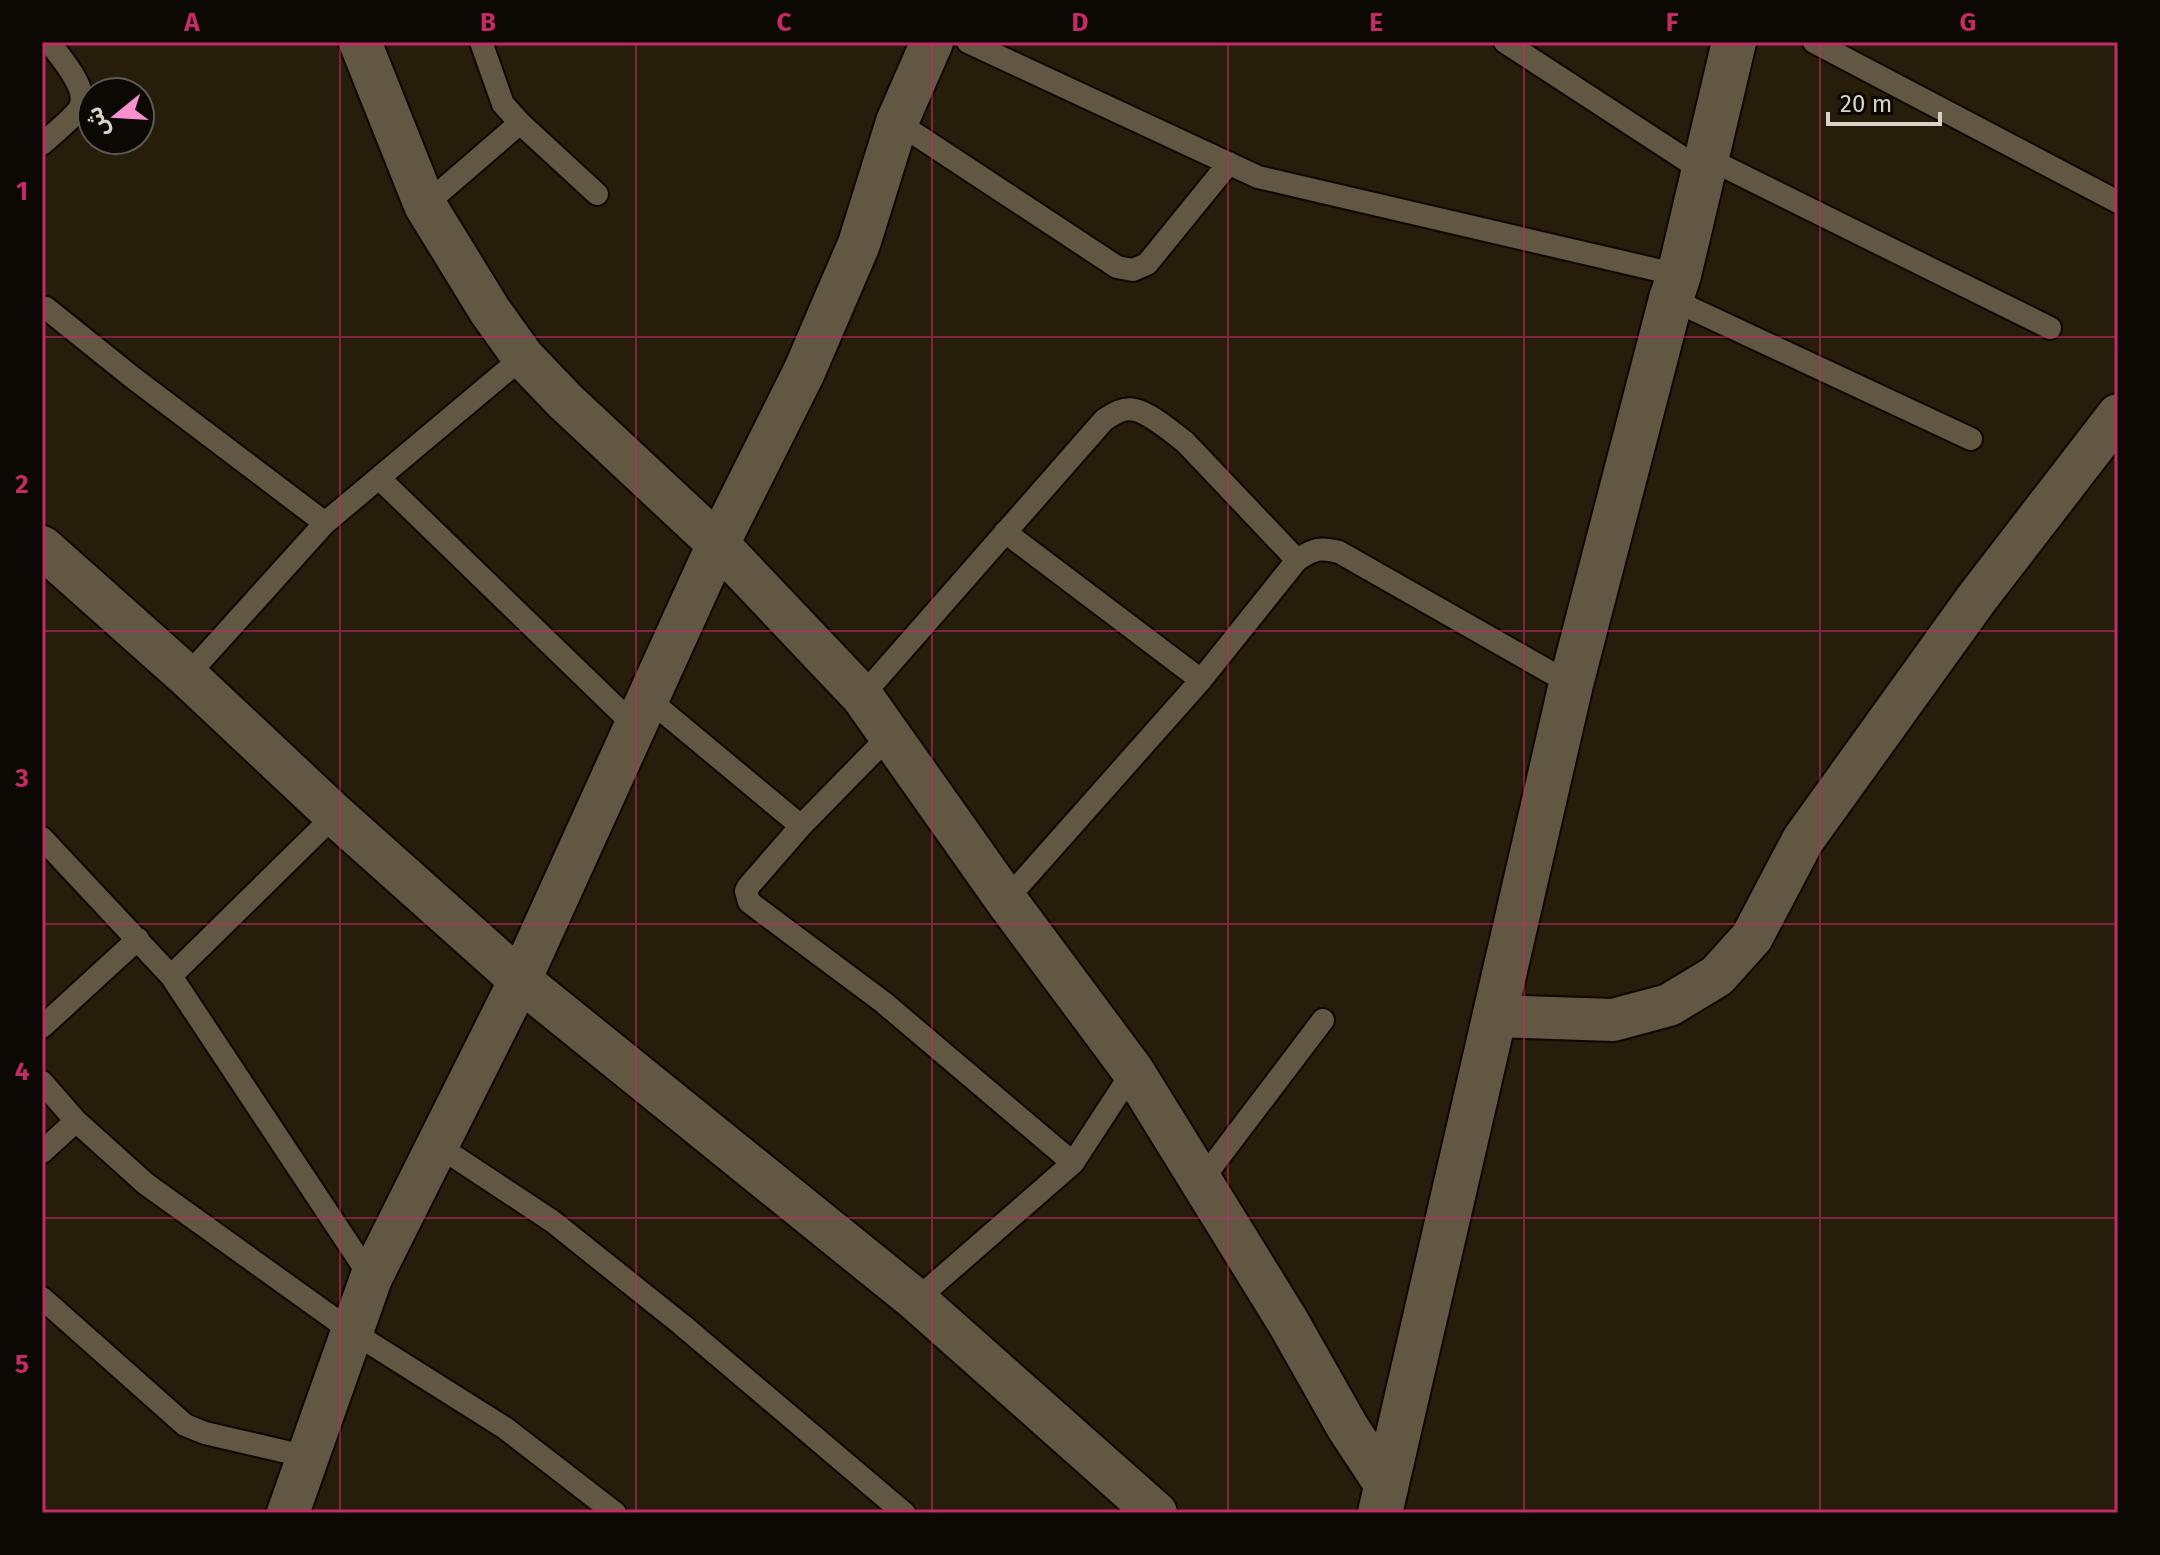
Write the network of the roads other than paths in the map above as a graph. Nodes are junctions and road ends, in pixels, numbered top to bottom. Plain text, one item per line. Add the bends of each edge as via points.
1 (49, 42) edge
2 (360, 42) edge
3 (481, 42) edge
4 (932, 42) edge
5 (968, 42) edge
6 (1505, 42) edge
7 (1734, 42) edge
8 (1814, 42) edge
9 (897, 122) junction
10 (520, 123) junction
11 (42, 144) edge
12 (1229, 163) junction
13 (1705, 165) junction
14 (597, 194) dead end
15 (2118, 202) edge
16 (425, 205) junction
17 (1675, 287) junction
18 (46, 308) dead end
19 (2050, 328) dead end
20 (523, 357) junction
21 (2118, 415) edge
22 (1971, 439) dead end
23 (379, 478) junction
24 (325, 523) junction
25 (1005, 532) junction
26 (718, 544) junction
27 (42, 547) edge
28 (1297, 560) junction
29 (187, 676) junction
30 (1201, 680) junction
31 (1571, 684) junction
32 (862, 696) junction
33 (641, 712) junction
34 (890, 735) junction
35 (335, 815) junction
36 (801, 826) junction
37 (42, 838) edge
38 (1006, 900) junction
39 (138, 939) junction
40 (171, 976) junction
41 (520, 980) junction
42 (1494, 1016) junction
43 (1323, 1020) dead end
44 (42, 1027) edge
45 (1133, 1071) junction
46 (42, 1082) edge
47 (76, 1121) junction
48 (437, 1145) junction
49 (42, 1152) edge
50 (1073, 1163) junction
51 (1201, 1181) junction
52 (371, 1278) junction
53 (42, 1298) edge
54 (916, 1300) junction
55 (351, 1331) junction
56 (308, 1457) junction
57 (1384, 1500) edge
58 (288, 1513) edge
59 (615, 1513) edge
60 (904, 1513) edge
61 (1156, 1513) edge

1 - 11 lane via 82,96 80,108
2 - 16 street
3 - 10 lane via 503,104
4 - 9 street
5 - 12 lane
6 - 13 lane
7 - 13 street
8 - 15 lane
9 - 12 lane via 1117,267 1133,270 1147,264
9 - 26 street via 859,244 804,372
10 - 14 lane
10 - 16 lane
12 - 17 lane via 1258,177
13 - 17 street
13 - 19 lane
16 - 20 street
17 - 22 lane
17 - 31 street
18 - 24 lane
20 - 23 lane
20 - 26 street
21 - 42 street via 1977,598 1803,840 1752,937 1717,976 1669,1005 1613,1020
23 - 24 lane
23 - 33 lane
24 - 29 lane
25 - 28 lane via 1104,420 1136,410 1185,442
25 - 30 lane
25 - 32 lane
26 - 32 street
26 - 33 street
27 - 29 street
28 - 30 lane
28 - 31 lane via 1313,550 1339,552
29 - 35 street
30 - 38 lane
31 - 42 street
32 - 34 street
33 - 36 lane
33 - 41 street
34 - 36 lane
34 - 38 street
35 - 40 lane
35 - 41 street
36 - 50 lane via 748,887 749,902 883,1002
37 - 39 lane
38 - 45 street
39 - 40 lane
39 - 44 lane
40 - 52 lane
41 - 48 street
41 - 54 street
42 - 57 street
43 - 51 lane
45 - 50 lane
45 - 51 street
46 - 47 lane
47 - 49 lane
47 - 55 lane via 146,1184
48 - 52 street
48 - 60 lane via 552,1221
50 - 54 lane
51 - 57 street via 1288,1322
52 - 55 street
53 - 56 lane via 185,1425
54 - 61 street
55 - 56 street
55 - 59 lane via 505,1428
56 - 58 street

